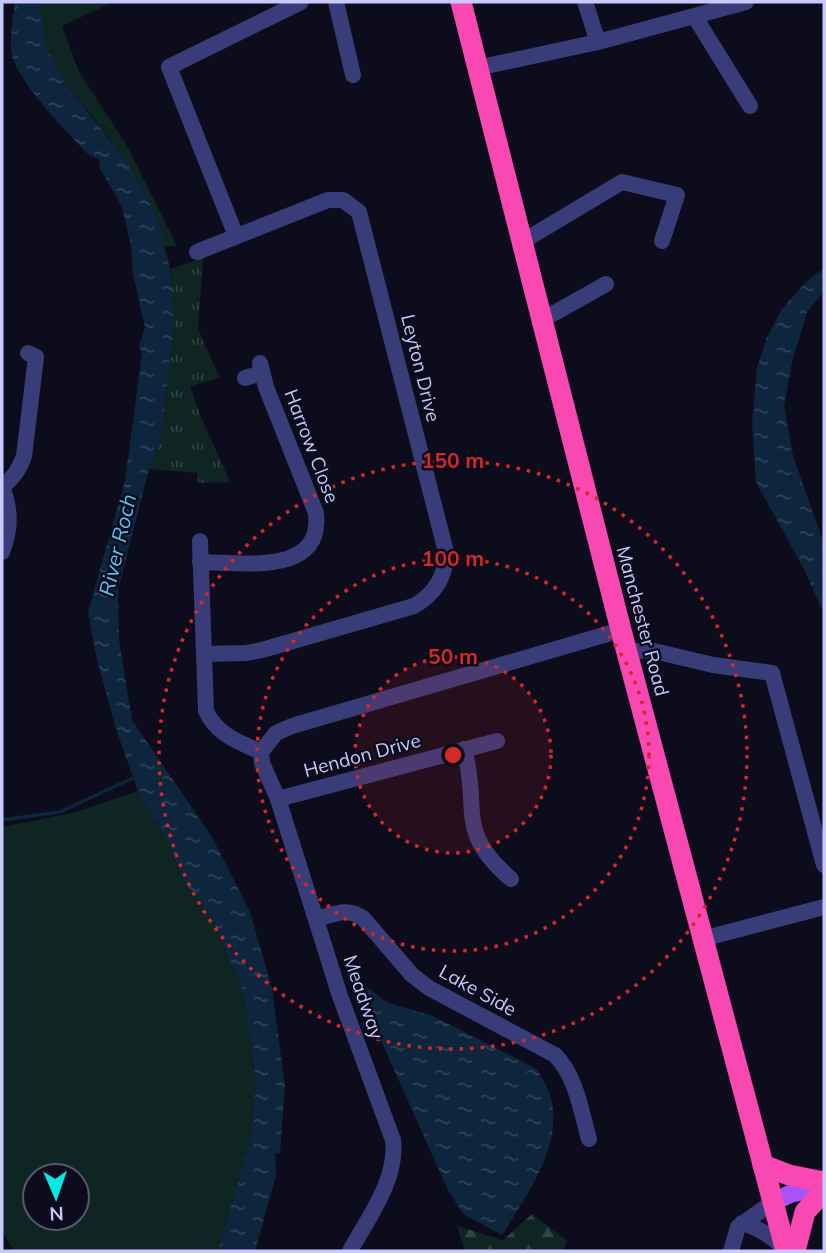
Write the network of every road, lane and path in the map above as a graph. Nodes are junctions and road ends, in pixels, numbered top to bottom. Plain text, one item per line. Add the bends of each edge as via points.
1 (301, 2) edge
2 (336, 2) edge
3 (461, 2) edge
4 (585, 2) edge
5 (746, 2) edge
6 (695, 17) junction
7 (598, 41) junction
8 (477, 68) junction
9 (354, 75) dead end
10 (750, 106) dead end
11 (236, 236) junction
12 (521, 239) junction
13 (662, 241) dead end
14 (197, 252) dead end
15 (606, 284) dead end
16 (542, 320) junction
17 (27, 353) dead end
18 (246, 378) dead end
19 (2, 487) edge
20 (200, 541) dead end
21 (2, 552) edge
22 (200, 562) junction
23 (621, 630) junction
24 (627, 652) junction
25 (204, 654) junction
26 (497, 741) dead end
27 (464, 749) junction
28 (261, 752) junction
29 (278, 799) junction
30 (824, 865) edge
31 (511, 879) dead end
32 (824, 906) edge
33 (317, 919) junction
34 (702, 939) junction
35 (590, 1139) dead end
36 (763, 1165) junction
37 (824, 1186) edge
38 (773, 1202) junction
39 (743, 1223) junction
40 (350, 1251) edge
41 (731, 1251) edge
42 (786, 1251) edge
43 (794, 1251) edge

1 - 11 street via 169,67
2 - 9 street
3 - 8 highway, Manchester Road
4 - 7 street
5 - 6 street
6 - 7 street
6 - 10 street
7 - 8 street
8 - 12 highway, Manchester Road
11 - 14 street, Leyton Drive
11 - 25 street, Leyton Drive via 328,200 343,200 359,212 446,561 437,586 414,606 262,650
12 - 13 street via 622,182 677,195
12 - 16 highway, Manchester Road
15 - 16 street
16 - 23 highway, Manchester Road
17 - 19 street via 36,357 24,456 13,479
18 - 22 street, Harrow Close via 261,368 316,513 315,535 302,553 289,560
19 - 21 street via 9,524
20 - 22 street
22 - 25 street
23 - 24 highway, Manchester Road
23 - 28 street via 292,726 276,733
24 - 30 street via 650,650 772,673
24 - 34 highway, Manchester Road
25 - 28 street via 209,718 225,735
26 - 27 street, Hendon Drive
27 - 29 street, Hendon Drive
27 - 31 street via 476,837 488,857
28 - 29 street, Meadway
29 - 33 street, Meadway
32 - 34 street
33 - 35 street, Lake Side via 342,912 356,914 429,988 555,1055 570,1077
33 - 40 street, Meadway via 395,1149 384,1190
34 - 36 highway, Manchester Road
36 - 37 highway
36 - 38 highway, Manchester Road
37 - 38 main road
37 - 43 highway via 805,1212
38 - 39 street
38 - 42 highway, Manchester Road
39 - 41 street
39 - 42 street via 775,1239

